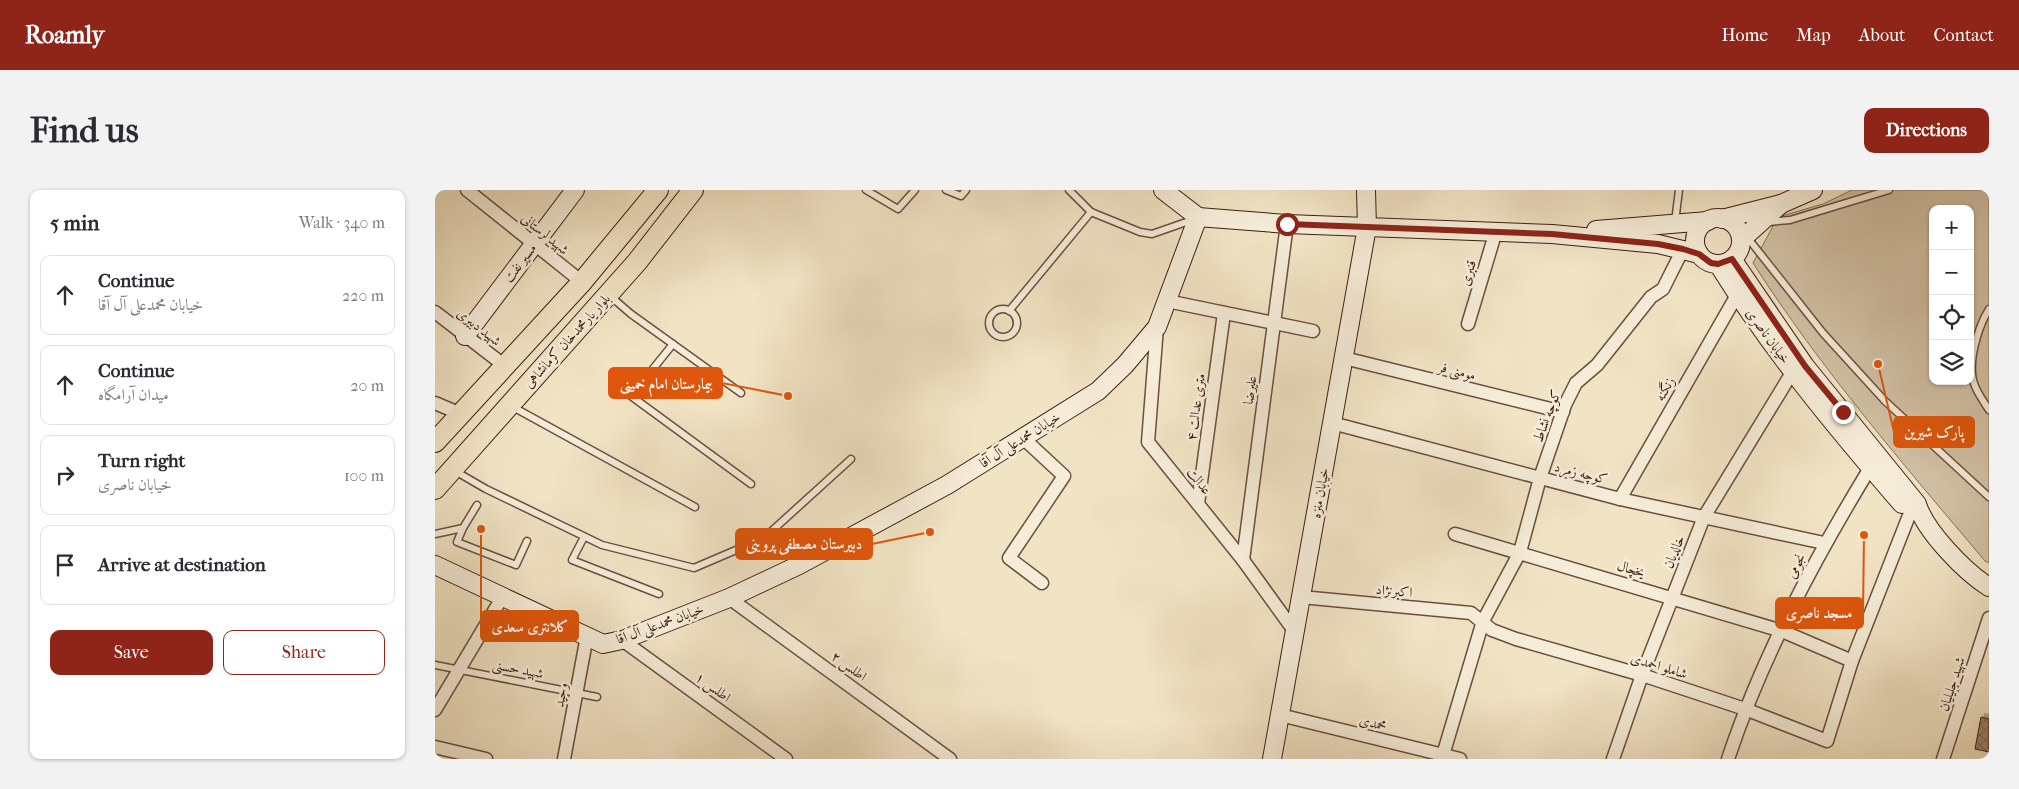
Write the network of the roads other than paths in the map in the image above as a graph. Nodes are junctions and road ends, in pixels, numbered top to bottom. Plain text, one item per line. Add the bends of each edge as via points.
1 (467, 190) edge
2 (575, 190) edge
3 (693, 190) edge
4 (866, 190) edge
5 (915, 190) edge
6 (946, 190) edge
7 (966, 190) edge
8 (1069, 190) edge
9 (1163, 190) edge
10 (1366, 190) edge
11 (1679, 190) edge
12 (1813, 190) edge
13 (1889, 190) edge
14 (651, 193) edge
15 (1781, 204) junction
16 (1091, 212) junction
17 (674, 216) junction
18 (1198, 217) junction
19 (1715, 220) junction
20 (1759, 223) junction
21 (1287, 224) junction
22 (1675, 224) junction
23 (1367, 227) junction
24 (1496, 231) junction
25 (1552, 234) junction
26 (623, 235) junction
27 (1743, 237) junction
28 (534, 244) junction
29 (647, 250) junction
30 (1691, 251) junction
31 (1725, 261) junction
32 (582, 282) junction
33 (608, 295) junction
34 (1737, 295) junction
35 (1167, 301) junction
36 (1989, 309) edge
37 (1009, 311) junction
38 (435, 312) edge
39 (1224, 313) junction
40 (1274, 324) junction
41 (1468, 324) dead end
42 (1157, 327) junction
43 (1313, 332) dead end
44 (465, 336) junction
45 (673, 344) junction
46 (1344, 358) junction
47 (505, 366) junction
48 (1793, 371) junction
49 (741, 393) dead end
50 (435, 403) edge
51 (509, 405) junction
52 (1989, 410) edge
53 (1563, 412) junction
54 (461, 414) junction
55 (1332, 423) junction
56 (1023, 438) junction
57 (435, 442) edge
58 (851, 459) dead end
59 (1870, 468) junction
60 (452, 470) junction
61 (1540, 478) junction
62 (751, 484) dead end
63 (435, 488) edge
64 (1989, 497) edge
65 (1619, 498) junction
66 (1198, 504) junction
67 (477, 505) dead end
68 (695, 507) dead end
69 (1916, 511) junction
70 (1704, 517) junction
71 (463, 528) junction
72 (435, 534) edge
73 (1455, 534) dead end
74 (585, 537) junction
75 (527, 542) dead end
76 (1824, 543) junction
77 (1520, 552) junction
78 (1243, 560) junction
79 (435, 565) edge
80 (1042, 582) dead end
81 (1989, 586) edge
82 (659, 594) dead end
83 (503, 596) junction
84 (1672, 596) junction
85 (1301, 597) junction
86 (729, 598) junction
87 (1989, 618) edge
88 (1483, 622) junction
89 (1782, 631) junction
90 (1295, 632) junction
91 (587, 636) junction
92 (622, 640) junction
93 (1852, 661) junction
94 (435, 665) edge
95 (459, 670) junction
96 (1642, 675) junction
97 (576, 693) junction
98 (597, 697) dead end
99 (1745, 708) junction
100 (435, 710) edge
101 (1279, 715) junction
102 (435, 747) edge
103 (1443, 755) junction
104 (485, 759) edge
105 (564, 759) edge
106 (786, 759) edge
107 (951, 759) edge
108 (1272, 759) edge
109 (1460, 759) edge
110 (1613, 759) edge
111 (1728, 759) edge
112 (1943, 759) edge

1 - 28 street, شهید لرستانی
2 - 28 street, مسیر نفت
3 - 17 main road, بلوار یارمحمدخان کرمانشاهی
4 - 5 lane via 898,209
6 - 7 lane via 961,196
8 - 16 lane
9 - 18 street
10 - 23 street, خیابان منزه
11 - 22 lane
12 - 15 street
13 - 20 lane via 1791,220
14 - 17 main road via 652,209 657,216
14 - 26 main road, بلوار یارمحمدخان کرمانشاهی
15 - 19 street
15 - 20 street
16 - 18 lane via 1151,234
16 - 37 lane
17 - 29 main road, بلوار یارمحمدخان کرمانشاهی
18 - 21 street
18 - 35 street, خیابان محمدعلی آل آقا
19 - 22 street
19 - 27 street via 1735,226
19 - 30 street via 1697,232
20 - 27 street
21 - 23 street
21 - 40 street, علیرضا
22 - 25 street
23 - 24 street
23 - 46 street, خیابان منزه
24 - 25 street
24 - 41 street, قنبری
25 - 30 street
26 - 29 main road via 643,234
26 - 32 main road, بلوار یارمحمدخان کرمانشاهی
27 - 31 street via 1737,254
27 - 64 lane via 1885,401
28 - 32 street, شهید لرستانی
28 - 44 street, مسیر نفت
29 - 33 main road, بلوار یارمحمدخان کرمانشاهی
30 - 31 street via 1704,259
30 - 53 street, کوچه نشاط via 1663,289 1651,297 1597,365 1576,383
31 - 34 street, خیابان ناصری
31 - 69 street, خیابان ناصری
32 - 47 main road, بلوار یارمحمدخان کرمانشاهی
33 - 45 lane
33 - 51 main road, بلوار یارمحمدخان کرمانشاهی
34 - 48 street, خیابان ناصری
34 - 65 street, زنگنه
35 - 39 street
35 - 42 street, خیابان محمدعلی آل آقا
36 - 52 lane via 1974,348 1972,375
37 - 37 lane via 1000,309 991,314 988,324 995,336 1010,336 1016,328 1016,318
38 - 44 street, شهید دبیری
39 - 40 street
39 - 66 street, ۴ متری عدالت
40 - 43 street
40 - 78 street, علیرضا
42 - 56 street, خیابان محمدعلی آل آقا via 1098,391
42 - 66 street, عدالت via 1148,442
44 - 47 street, شهید دبیری
45 - 49 lane
45 - 62 lane via 631,396
46 - 53 street, مومنی فر
46 - 55 street, خیابان منزه
47 - 54 main road, بلوار یارمحمدخان کرمانشاهی
48 - 59 street, خیابان ناصری
48 - 70 street, خالدیان
50 - 54 street
51 - 60 main road, بلوار یارمحمدخان کرمانشاهی
51 - 68 lane
53 - 61 street, کوچه نشاط
54 - 57 main road, بلوار یارمحمدخان کرمانشاهی
55 - 61 street, کوچه زمرد
55 - 85 street, خیابان منزه
56 - 80 street via 1064,476 1009,558
56 - 86 street, خیابان محمدعلی آل آقا via 938,490 799,565
58 - 74 lane via 764,538 694,568 602,545
59 - 69 street, خیابان ناصری
59 - 76 street, نجومی
60 - 63 main road, بلوار یارمحمدخان کرمانشاهی
60 - 74 lane
61 - 65 street, کوچه زمرد
61 - 77 street, کوچه نشاط
65 - 70 street, کوچه زمرد
66 - 78 street, عدالت
67 - 71 lane
69 - 81 street, خیابان ناصری via 1961,566
69 - 93 street
70 - 76 street, کوچه زمرد
70 - 84 street, خالدیان
71 - 72 lane
71 - 75 lane via 457,542 515,565
73 - 77 street, یخچال
74 - 82 lane via 572,560
76 - 89 street, نجومی
77 - 84 street, یخچال
77 - 88 street, کوچه نشاط
78 - 90 street, عدالت
79 - 83 street, خیابان محمدعلی آل آقا
83 - 91 street, خیابان محمدعلی آل آقا
83 - 95 street
84 - 89 street, یخچال
84 - 96 street, خالدیان
85 - 88 street, اکبرنژاد via 1471,613
85 - 90 street, خیابان منزه
86 - 92 street, خیابان محمدعلی آل آقا
86 - 107 street, اطلس ۲
87 - 112 street, شهید جلیلیان
88 - 96 street, شاملو احمدی via 1492,630 1516,640
88 - 103 street, کوچه نشاط
89 - 93 street, یخچال
89 - 99 street, نجومی
90 - 101 street, خیابان منزه
91 - 92 street, خیابان محمدعلی آل آقا via 603,644
91 - 97 street, وحید
92 - 106 street, اطلس ۱
93 - 99 street, شاملو احمدی via 1827,741
94 - 95 lane, شهید حسنی
95 - 97 lane, شهید حسنی
95 - 100 street
96 - 99 street, شاملو احمدی
96 - 110 street, خالدیان
97 - 98 lane, شهید حسنی
97 - 105 street, وحید
99 - 111 street, نجومی
101 - 103 street, محمدی
101 - 108 street, خیابان منزه
102 - 104 street
103 - 109 street, محمدی

